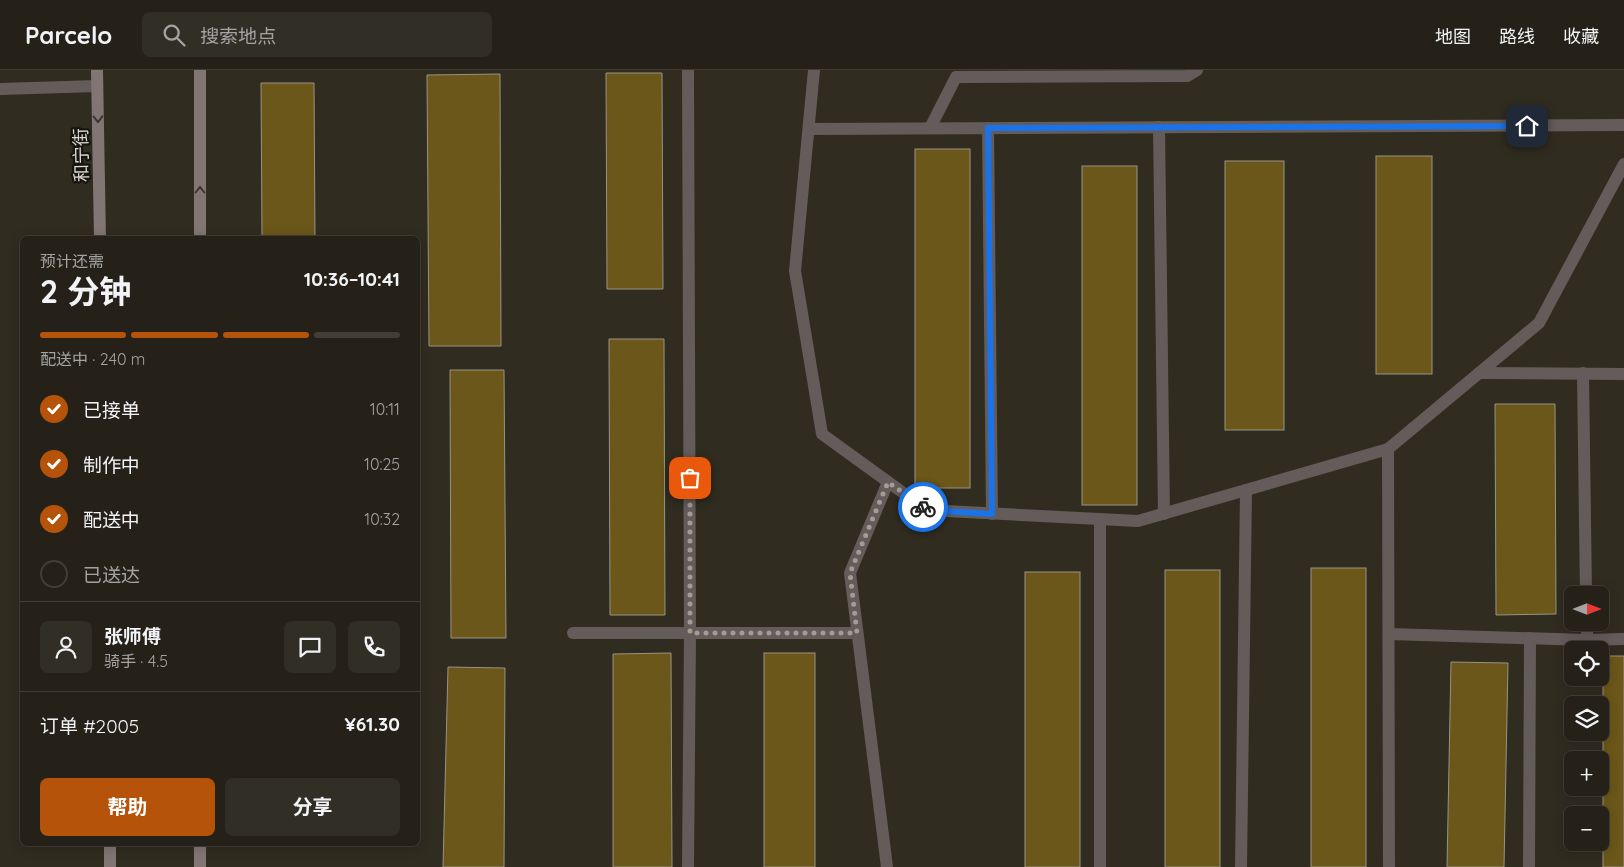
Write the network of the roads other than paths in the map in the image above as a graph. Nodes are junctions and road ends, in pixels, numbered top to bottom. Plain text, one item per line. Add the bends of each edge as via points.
1 (97, 70) edge
2 (200, 70) edge
3 (688, 70) edge
4 (814, 70) edge
5 (1197, 70) edge
6 (1049, 73) edge
7 (97, 86) junction
8 (0, 90) edge
9 (1624, 125) edge
10 (1159, 127) junction
11 (930, 128) junction
12 (988, 128) junction
13 (809, 129) junction
14 (1624, 164) edge
15 (100, 236) edge
16 (200, 236) edge
17 (1480, 373) junction
18 (1583, 374) junction
19 (1624, 374) edge
20 (1388, 449) junction
21 (888, 482) junction
22 (1246, 490) junction
23 (992, 514) junction
24 (1164, 514) junction
25 (1100, 519) junction
26 (1586, 586) edge
27 (1586, 631) edge
28 (573, 633) dead end
29 (690, 633) junction
30 (857, 633) junction
31 (1389, 634) junction
32 (1530, 638) junction
33 (1624, 639) edge
34 (1587, 640) junction
35 (110, 846) edge
36 (200, 846) edge
37 (110, 867) edge
38 (200, 867) edge
39 (688, 867) edge
40 (887, 867) edge
41 (1100, 867) edge
42 (1241, 867) edge
43 (1389, 867) edge
44 (1529, 867) edge

1 - 7 main road, 和宁街
16 -> 2 main road
3 - 29 street
4 - 13 street
5 - 6 street via 1187,76
6 - 11 street via 956,77
7 - 8 street
7 -> 15 main road, 和宁街
9 - 10 street
10 - 12 street
10 - 24 street
11 - 12 street
11 - 13 street
12 - 23 street
13 - 21 street via 795,271 822,434
14 - 17 street via 1539,323
17 - 18 street
17 - 20 street
18 - 19 street
18 - 26 street
20 - 22 street
20 - 31 street
21 - 23 street via 927,510
21 - 30 street via 850,573
22 - 24 street
22 - 42 street
23 - 25 street
24 - 25 street via 1138,521
25 - 41 street
27 - 34 street
28 - 29 street
29 - 30 street
29 - 39 street
30 - 40 street
31 - 32 street
31 - 43 street
32 - 34 street
32 - 44 street
33 - 34 street
35 - 37 main road
36 - 38 main road

